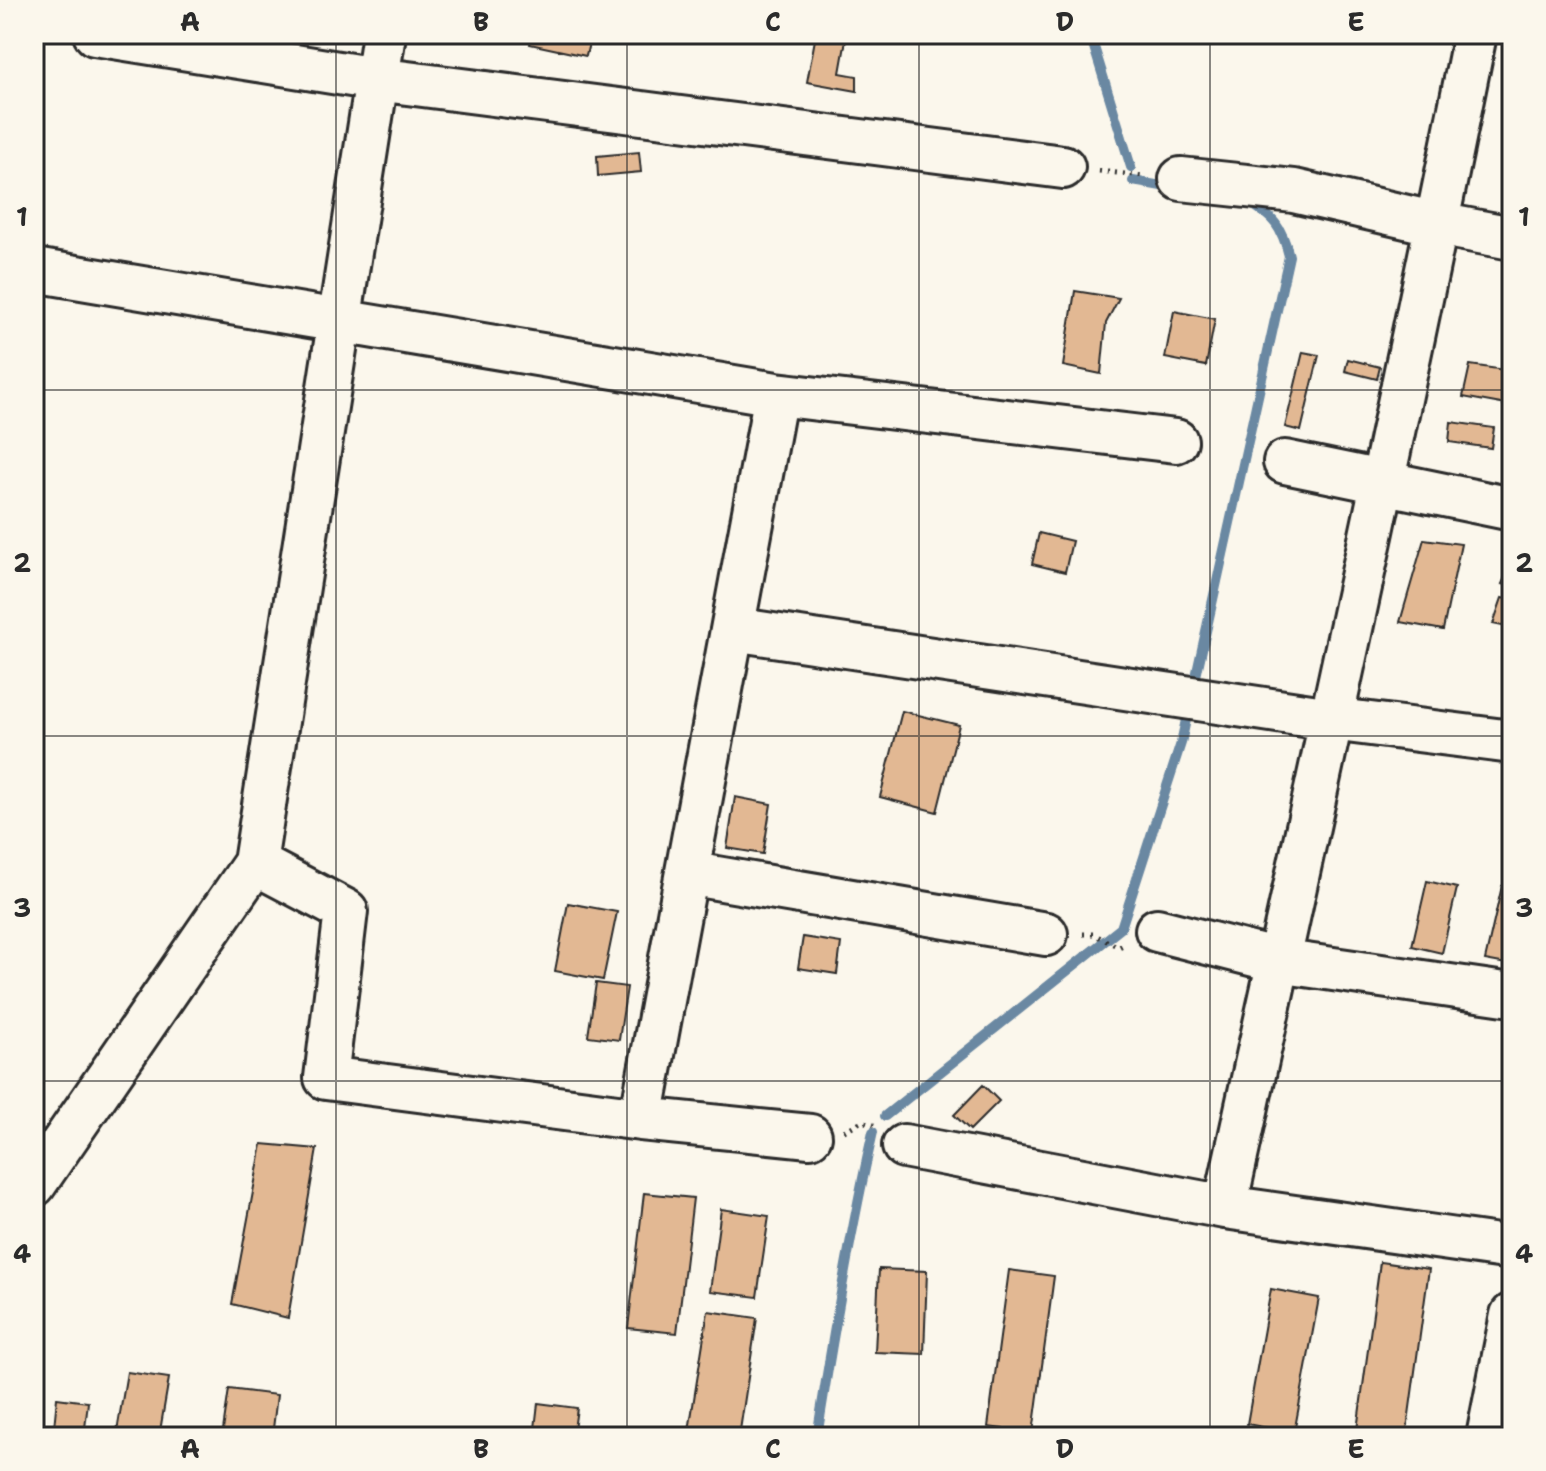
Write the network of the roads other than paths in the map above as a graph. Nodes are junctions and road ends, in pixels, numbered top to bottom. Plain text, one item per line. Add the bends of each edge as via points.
1 (95, 34) edge
2 (384, 34) edge
3 (1475, 34) edge
4 (376, 79) junction
5 (1063, 167) road end
6 (1181, 179) road end
7 (1437, 224) junction
8 (1512, 238) edge
9 (34, 270) edge
10 (340, 322) junction
11 (776, 394) junction
12 (1176, 441) dead end
13 (1285, 462) dead end
14 (1383, 481) junction
15 (1512, 509) edge
16 (733, 629) junction
17 (1331, 719) junction
18 (1512, 742) edge
19 (255, 863) junction
20 (687, 873) junction
21 (1157, 930) dead end
22 (1046, 934) dead end
23 (1278, 961) junction
24 (1512, 995) edge
25 (641, 1119) junction
26 (810, 1136) road end
27 (904, 1146) road end
28 (34, 1185) edge
29 (1225, 1207) junction
30 (1512, 1248) edge
31 (1512, 1315) edge
32 (1488, 1437) edge

1 - 4 street
2 - 4 street
3 - 7 street
4 - 5 street
4 - 10 street
6 - 7 street via 1294,191
7 - 8 street
7 - 14 street
9 - 10 street
10 - 11 street
10 - 19 street
11 - 12 street
11 - 16 street
13 - 14 street
14 - 15 street
14 - 17 street
16 - 17 street
16 - 20 street
17 - 18 street
17 - 23 street
19 - 25 street via 346,911 326,1078
19 - 28 street
20 - 22 street
20 - 25 street
21 - 23 street
23 - 24 street
23 - 29 street
25 - 26 street
27 - 29 street
29 - 30 street
31 - 32 street

